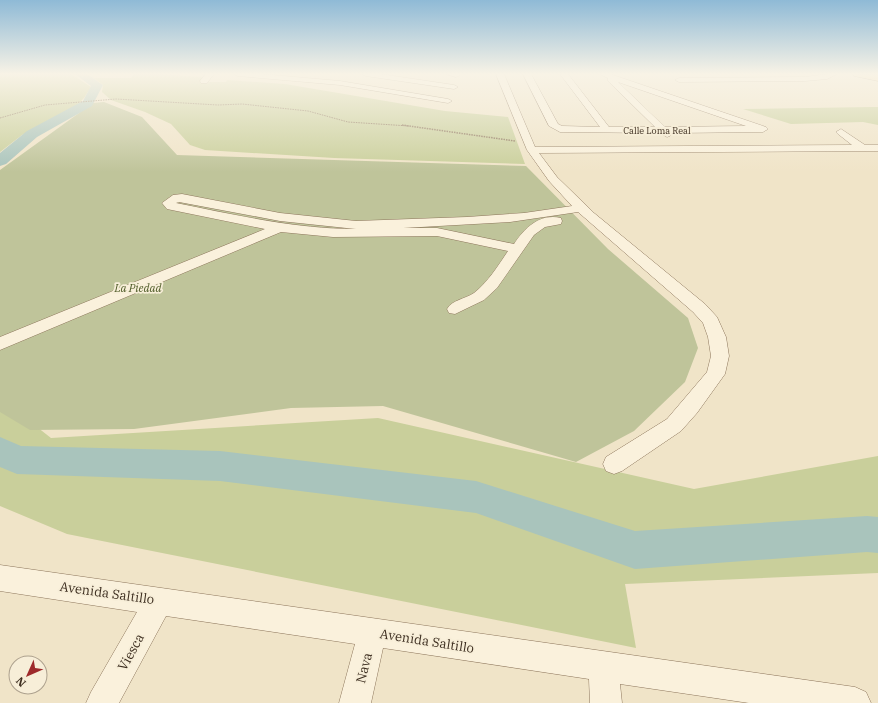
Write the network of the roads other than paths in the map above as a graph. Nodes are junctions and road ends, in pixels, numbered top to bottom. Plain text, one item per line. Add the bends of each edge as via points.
1 (514, 107) edge
2 (545, 107) edge
3 (589, 107) edge
4 (639, 107) edge
5 (698, 107) edge
6 (607, 130) junction
7 (663, 130) junction
8 (841, 132) dead end
9 (678, 145) junction
10 (863, 148) junction
11 (878, 148) edge
12 (532, 150) junction
13 (834, 152) junction
14 (878, 156) edge
15 (585, 212) junction
16 (467, 221) junction
17 (279, 228) junction
18 (336, 228) junction
19 (466, 238) junction
20 (517, 249) junction
21 (454, 309) dead end
22 (0, 344) edge
23 (614, 464) dead end
24 (0, 578) edge
25 (159, 601) junction
26 (372, 633) junction
27 (604, 668) junction
28 (102, 703) edge
29 (355, 703) edge
30 (606, 703) edge
31 (854, 703) edge

1 - 12 street
2 - 6 street, Calle Loma Real via 554,126 570,130
3 - 6 street
4 - 7 street
5 - 7 street, Calle Loma Real via 763,129
6 - 7 street, Calle Loma Real
7 - 9 street
8 - 10 street
9 - 12 street
9 - 13 street
10 - 11 street
10 - 13 street
12 - 15 street via 553,179
13 - 14 street
15 - 16 street
15 - 20 street via 534,228
15 - 23 street via 700,308 711,321 720,356 716,374 674,425
16 - 18 street
16 - 19 street
17 - 18 street
17 - 18 street via 171,206 168,203 182,198 222,208
17 - 22 street
18 - 19 street via 430,232
19 - 20 street
20 - 21 street via 492,285 478,297
24 - 25 street, Avenida Saltillo
25 - 26 street, Avenida Saltillo
25 - 28 street, Viesca
26 - 27 street, Avenida Saltillo
26 - 29 street, Nava
27 - 30 street
27 - 31 street, Avenida Saltillo

